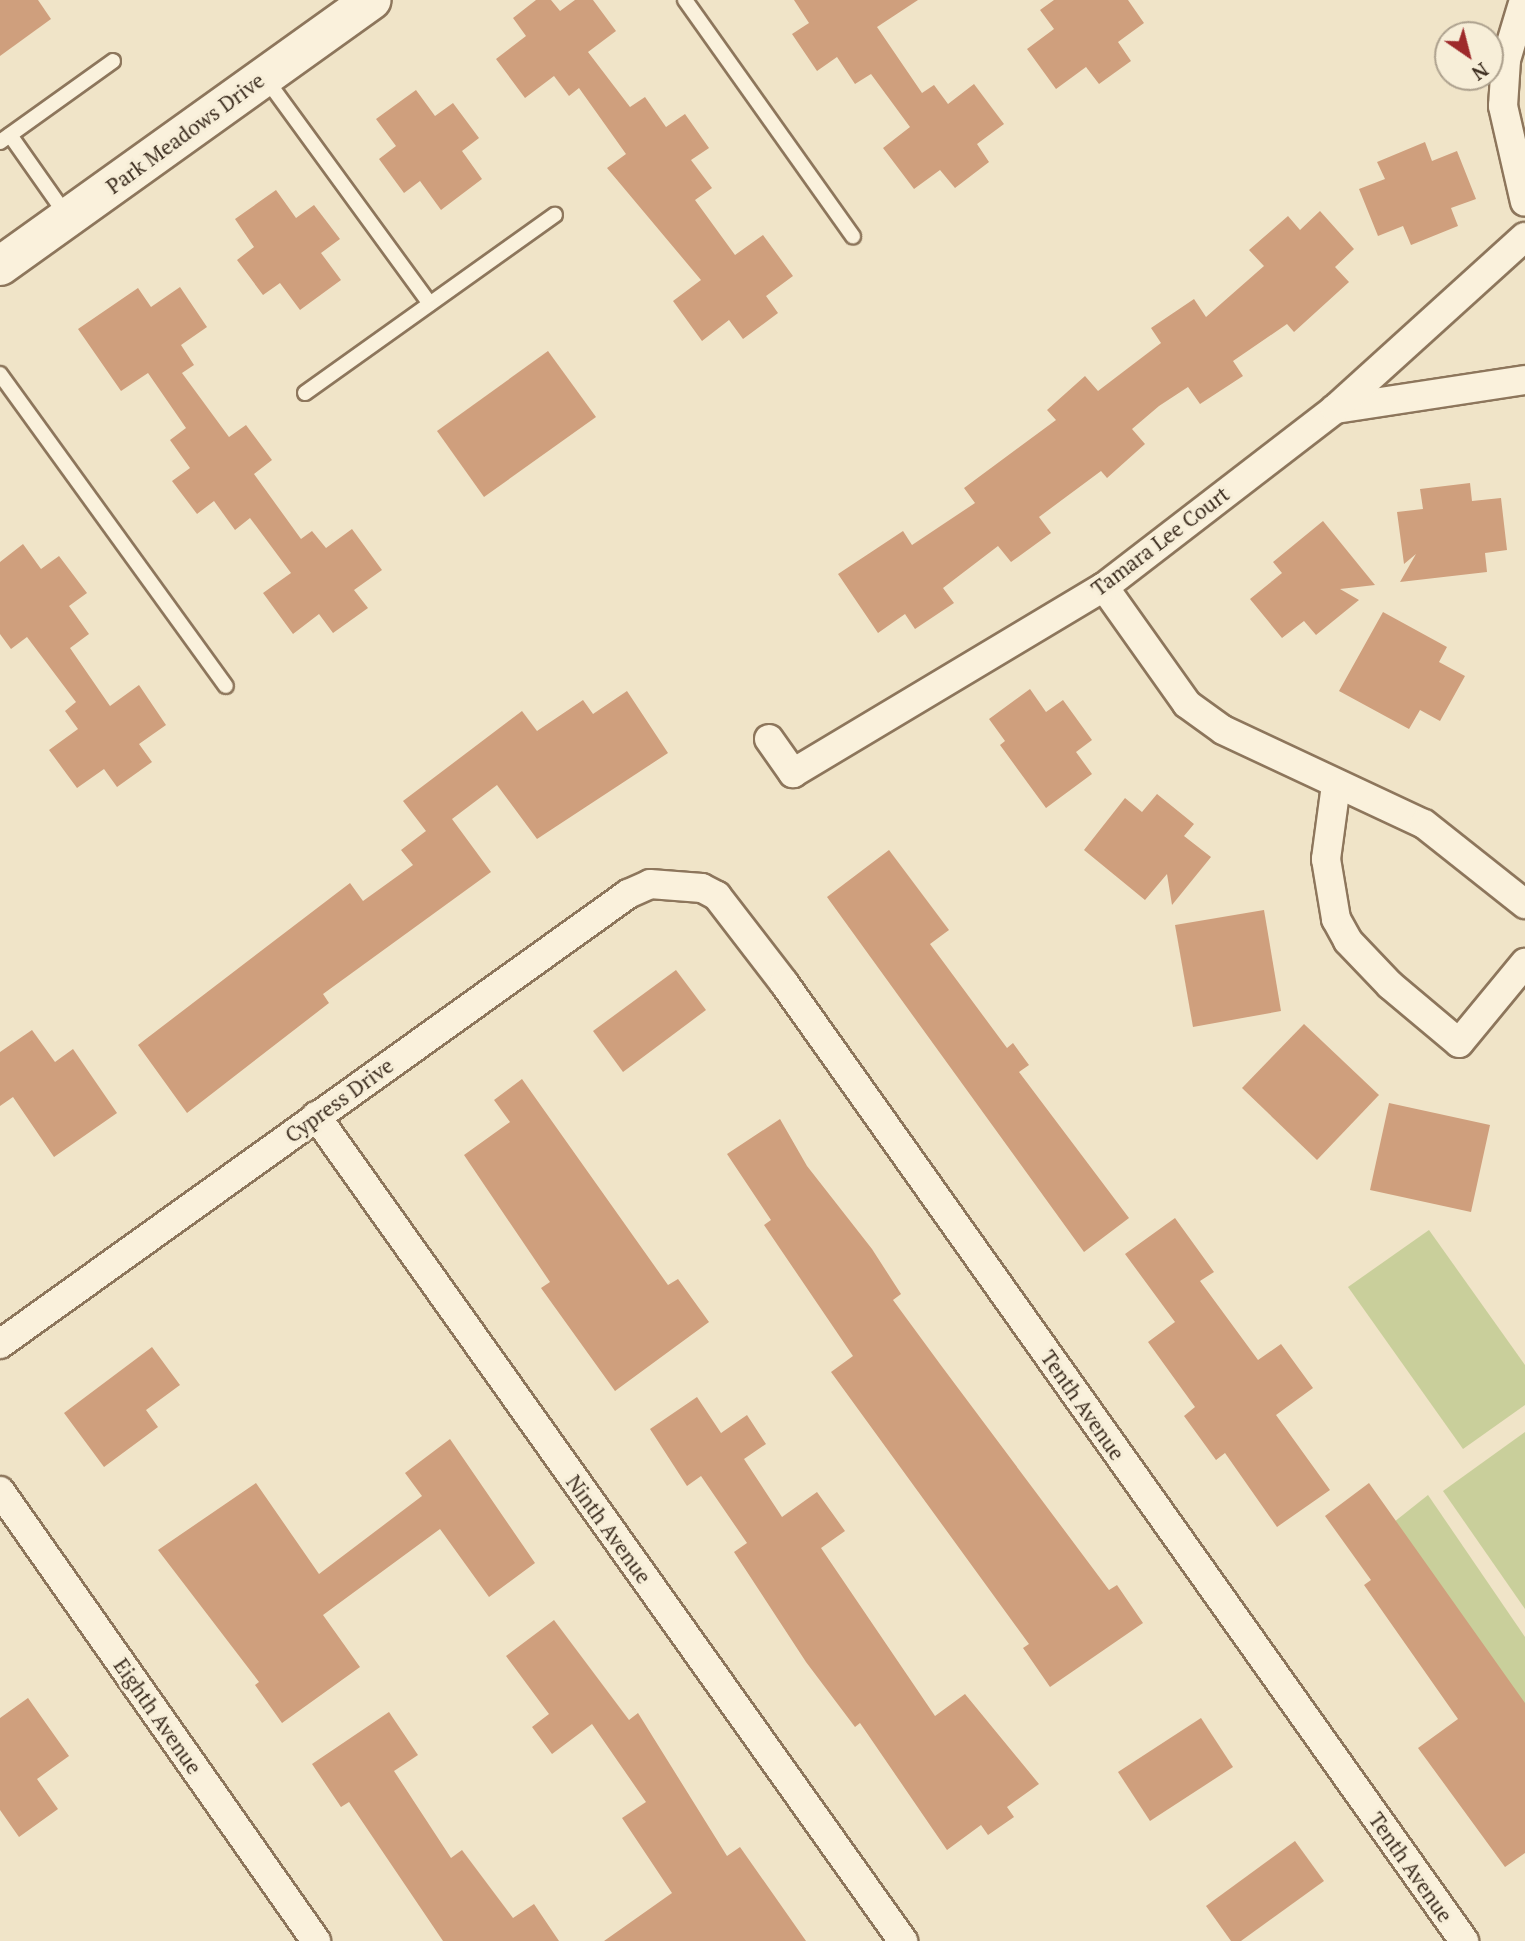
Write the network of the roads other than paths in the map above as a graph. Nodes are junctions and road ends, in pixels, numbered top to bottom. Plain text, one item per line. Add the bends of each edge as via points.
1 (370, 0) edge
2 (685, 0) edge
3 (1524, 0) edge
4 (113, 61) dead end
5 (264, 76) junction
6 (5, 138) edge
7 (1525, 202) edge
8 (555, 215) dead end
9 (68, 217) junction
10 (853, 236) dead end
11 (1525, 237) edge
12 (0, 266) edge
13 (430, 304) junction
14 (0, 374) edge
15 (1525, 380) edge
16 (305, 393) dead end
17 (1335, 409) junction
18 (1104, 587) junction
19 (226, 686) dead end
20 (769, 739) dead end
21 (1336, 785) junction
22 (689, 884) joint
23 (1525, 904) edge
24 (1525, 963) edge
25 (316, 1116) junction
26 (0, 1344) edge
27 (0, 1491) edge
28 (316, 1941) edge
29 (903, 1941) edge
30 (1464, 1941) edge

1 - 5 street, Park Meadows Drive
2 - 10 lane
3 - 7 street via 1506,60 1503,106
4 - 6 lane
5 - 9 street, Park Meadows Drive
5 - 13 lane
6 - 9 lane
8 - 13 lane
9 - 12 street, Park Meadows Drive
11 - 17 street, Tamara Lee Court
13 - 16 lane
14 - 19 lane
15 - 17 street
17 - 18 street, Tamara Lee Court
18 - 20 street, Tamara Lee Court via 793,773
18 - 21 street via 1187,704 1223,730
21 - 23 street via 1424,824
21 - 24 street via 1326,859 1336,919 1348,941 1390,985 1459,1043
22 - 25 street, Cypress Drive via 650,884 628,894
22 - 30 street, Tenth Avenue via 718,896 784,983
25 - 26 street, Cypress Drive
25 - 29 street, Ninth Avenue
27 - 28 street, Eighth Avenue

